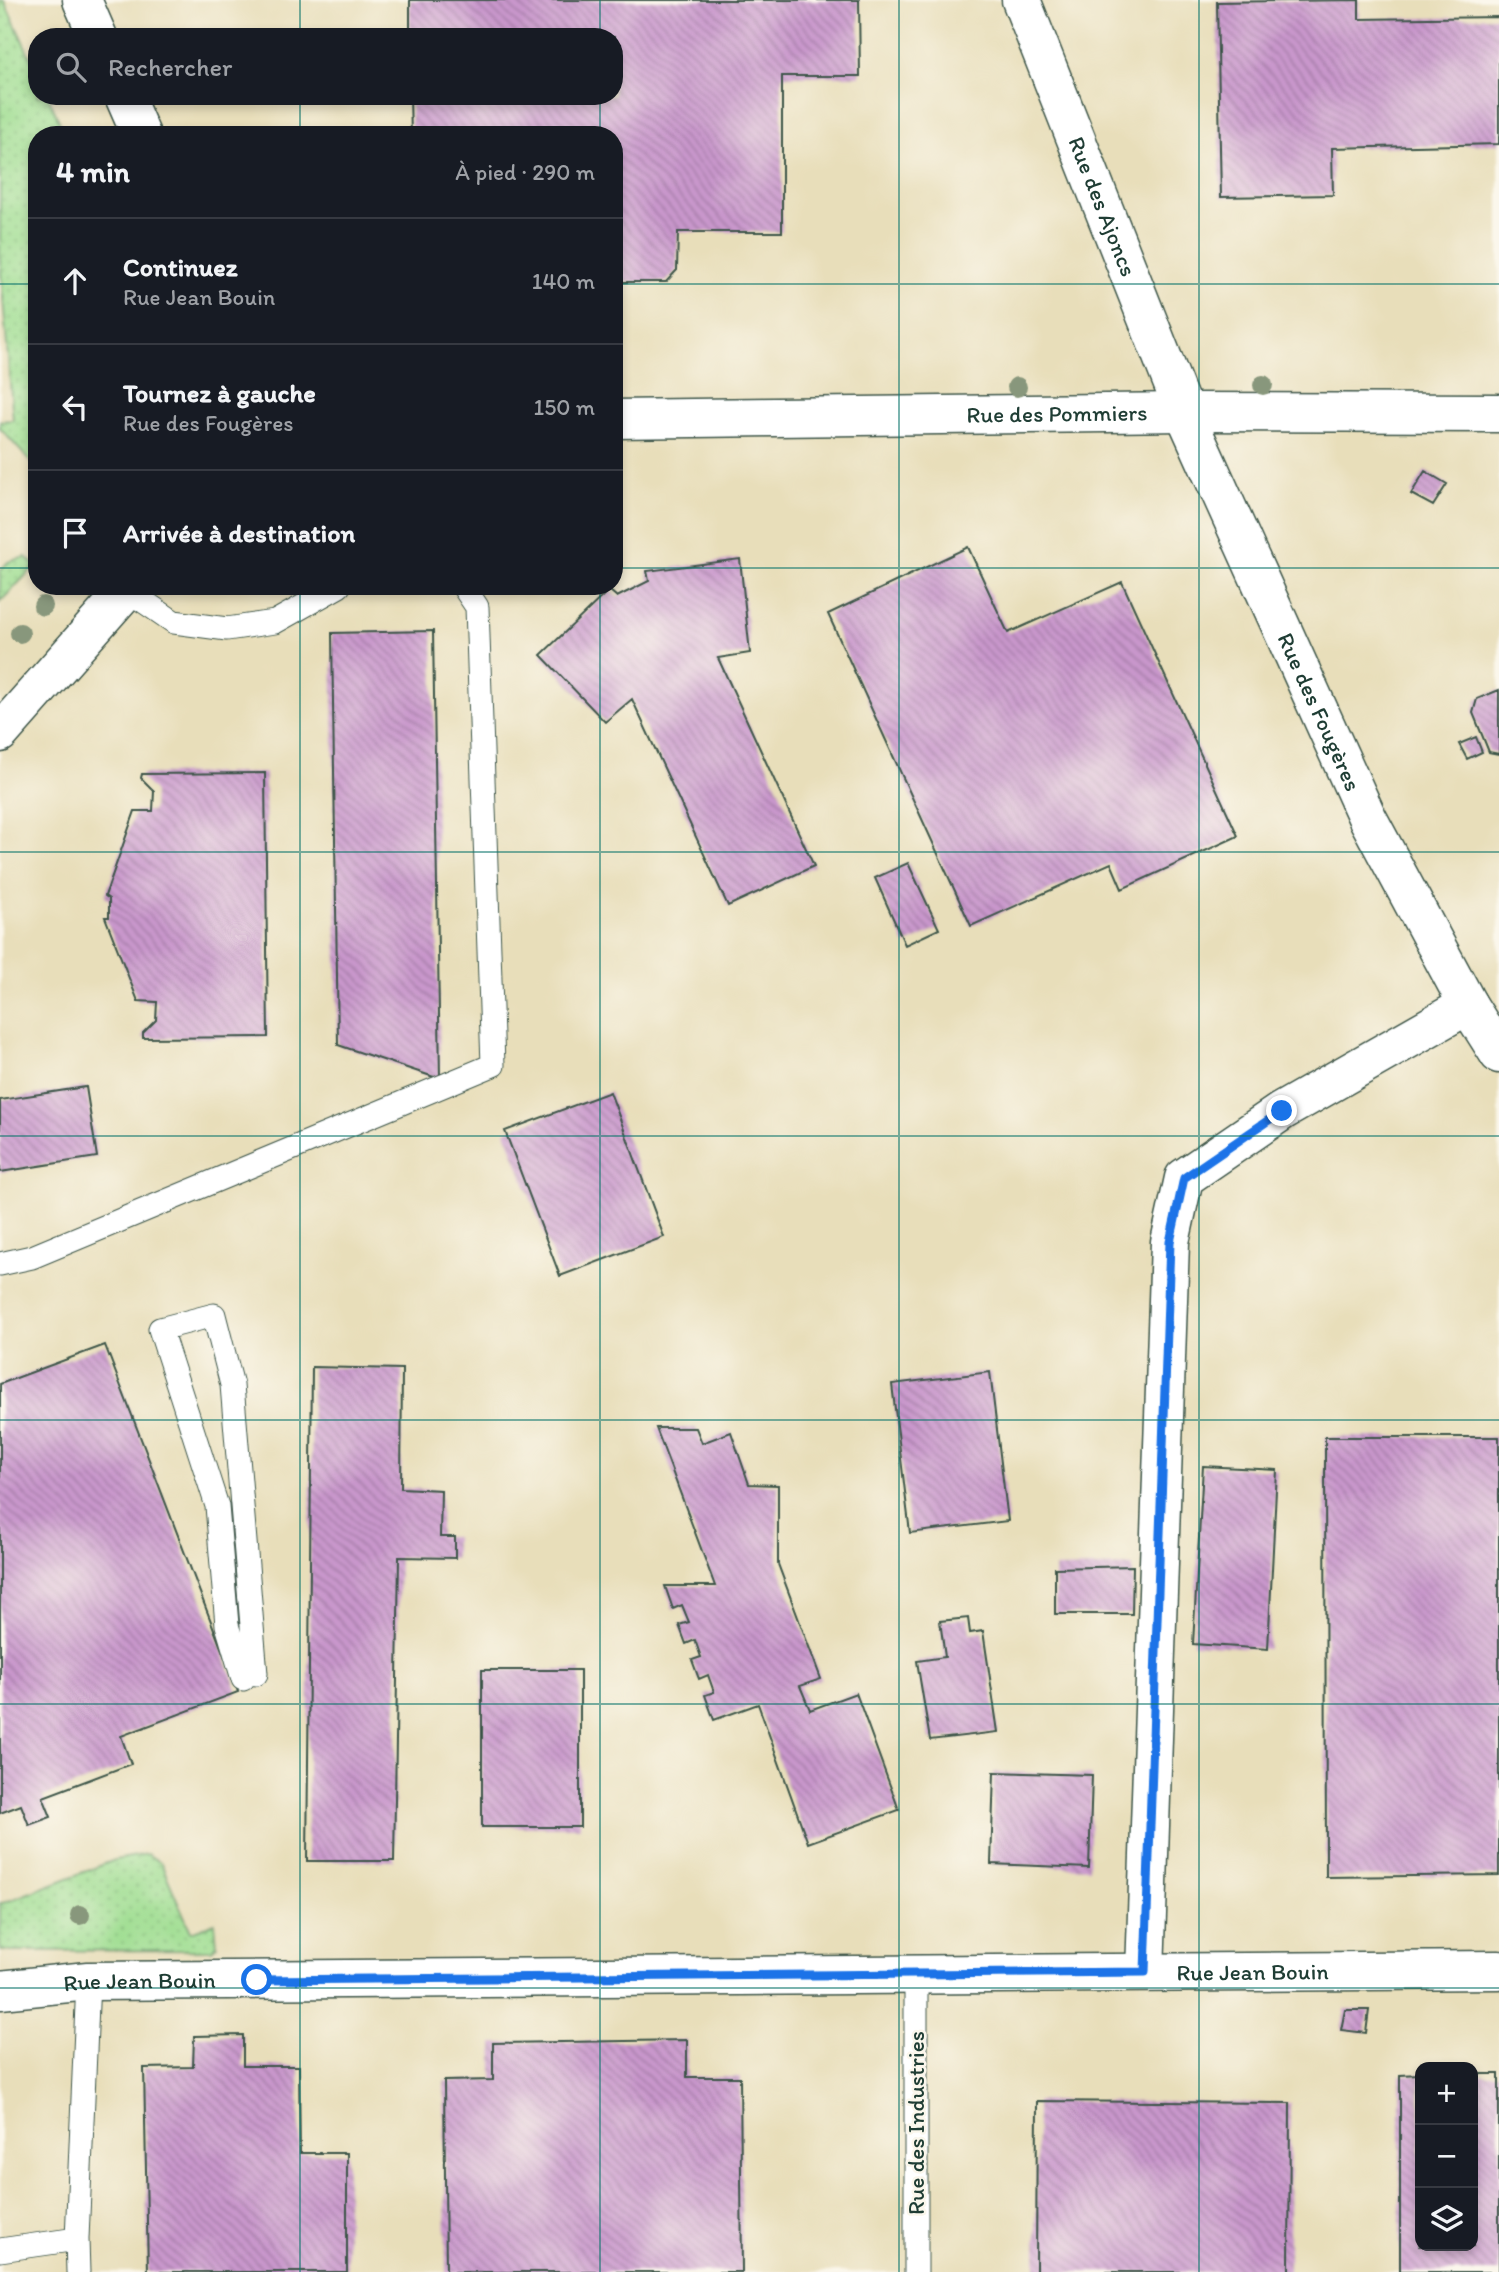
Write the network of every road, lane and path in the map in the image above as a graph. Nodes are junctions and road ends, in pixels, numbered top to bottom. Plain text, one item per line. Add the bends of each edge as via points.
1 (82, 0) edge
2 (1021, 0) edge
3 (94, 28) edge
4 (128, 105) edge
5 (137, 126) edge
6 (1184, 412) junction
7 (1499, 413) edge
8 (623, 419) edge
9 (122, 595) edge
10 (137, 595) edge
11 (323, 595) edge
12 (469, 595) edge
13 (0, 733) edge
14 (1468, 1006) junction
15 (1499, 1054) edge
16 (0, 1264) edge
17 (250, 1677) joint
18 (1499, 1970) edge
19 (1145, 1972) junction
20 (916, 1974) junction
21 (88, 1981) junction
22 (0, 1990) edge
23 (77, 2239) junction
24 (0, 2250) edge
25 (78, 2272) edge
26 (916, 2272) edge

1 - 3 street
2 - 6 street, Rue des Ajoncs
4 - 5 street
6 - 7 street, Rue des Pommiers
6 - 8 street, Rue des Pommiers
6 - 14 street, Rue des Fougères via 1367,817
9 - 13 street
10 - 11 lane via 174,622 227,629 275,622
12 - 16 lane via 477,607 493,1065 32,1257
14 - 15 street, Rue des Fougères
14 - 19 street via 1282,1111 1184,1178 1170,1242
17 - 17 lane via 232,1385 214,1315 160,1329 217,1506 227,1625
18 - 19 street, Rue Jean Bouin
19 - 20 street, Rue Jean Bouin
20 - 21 street, Rue Jean Bouin
20 - 26 lane, Rue des Industries
21 - 22 street, Rue Jean Bouin
21 - 23 lane
23 - 24 lane
23 - 25 lane

